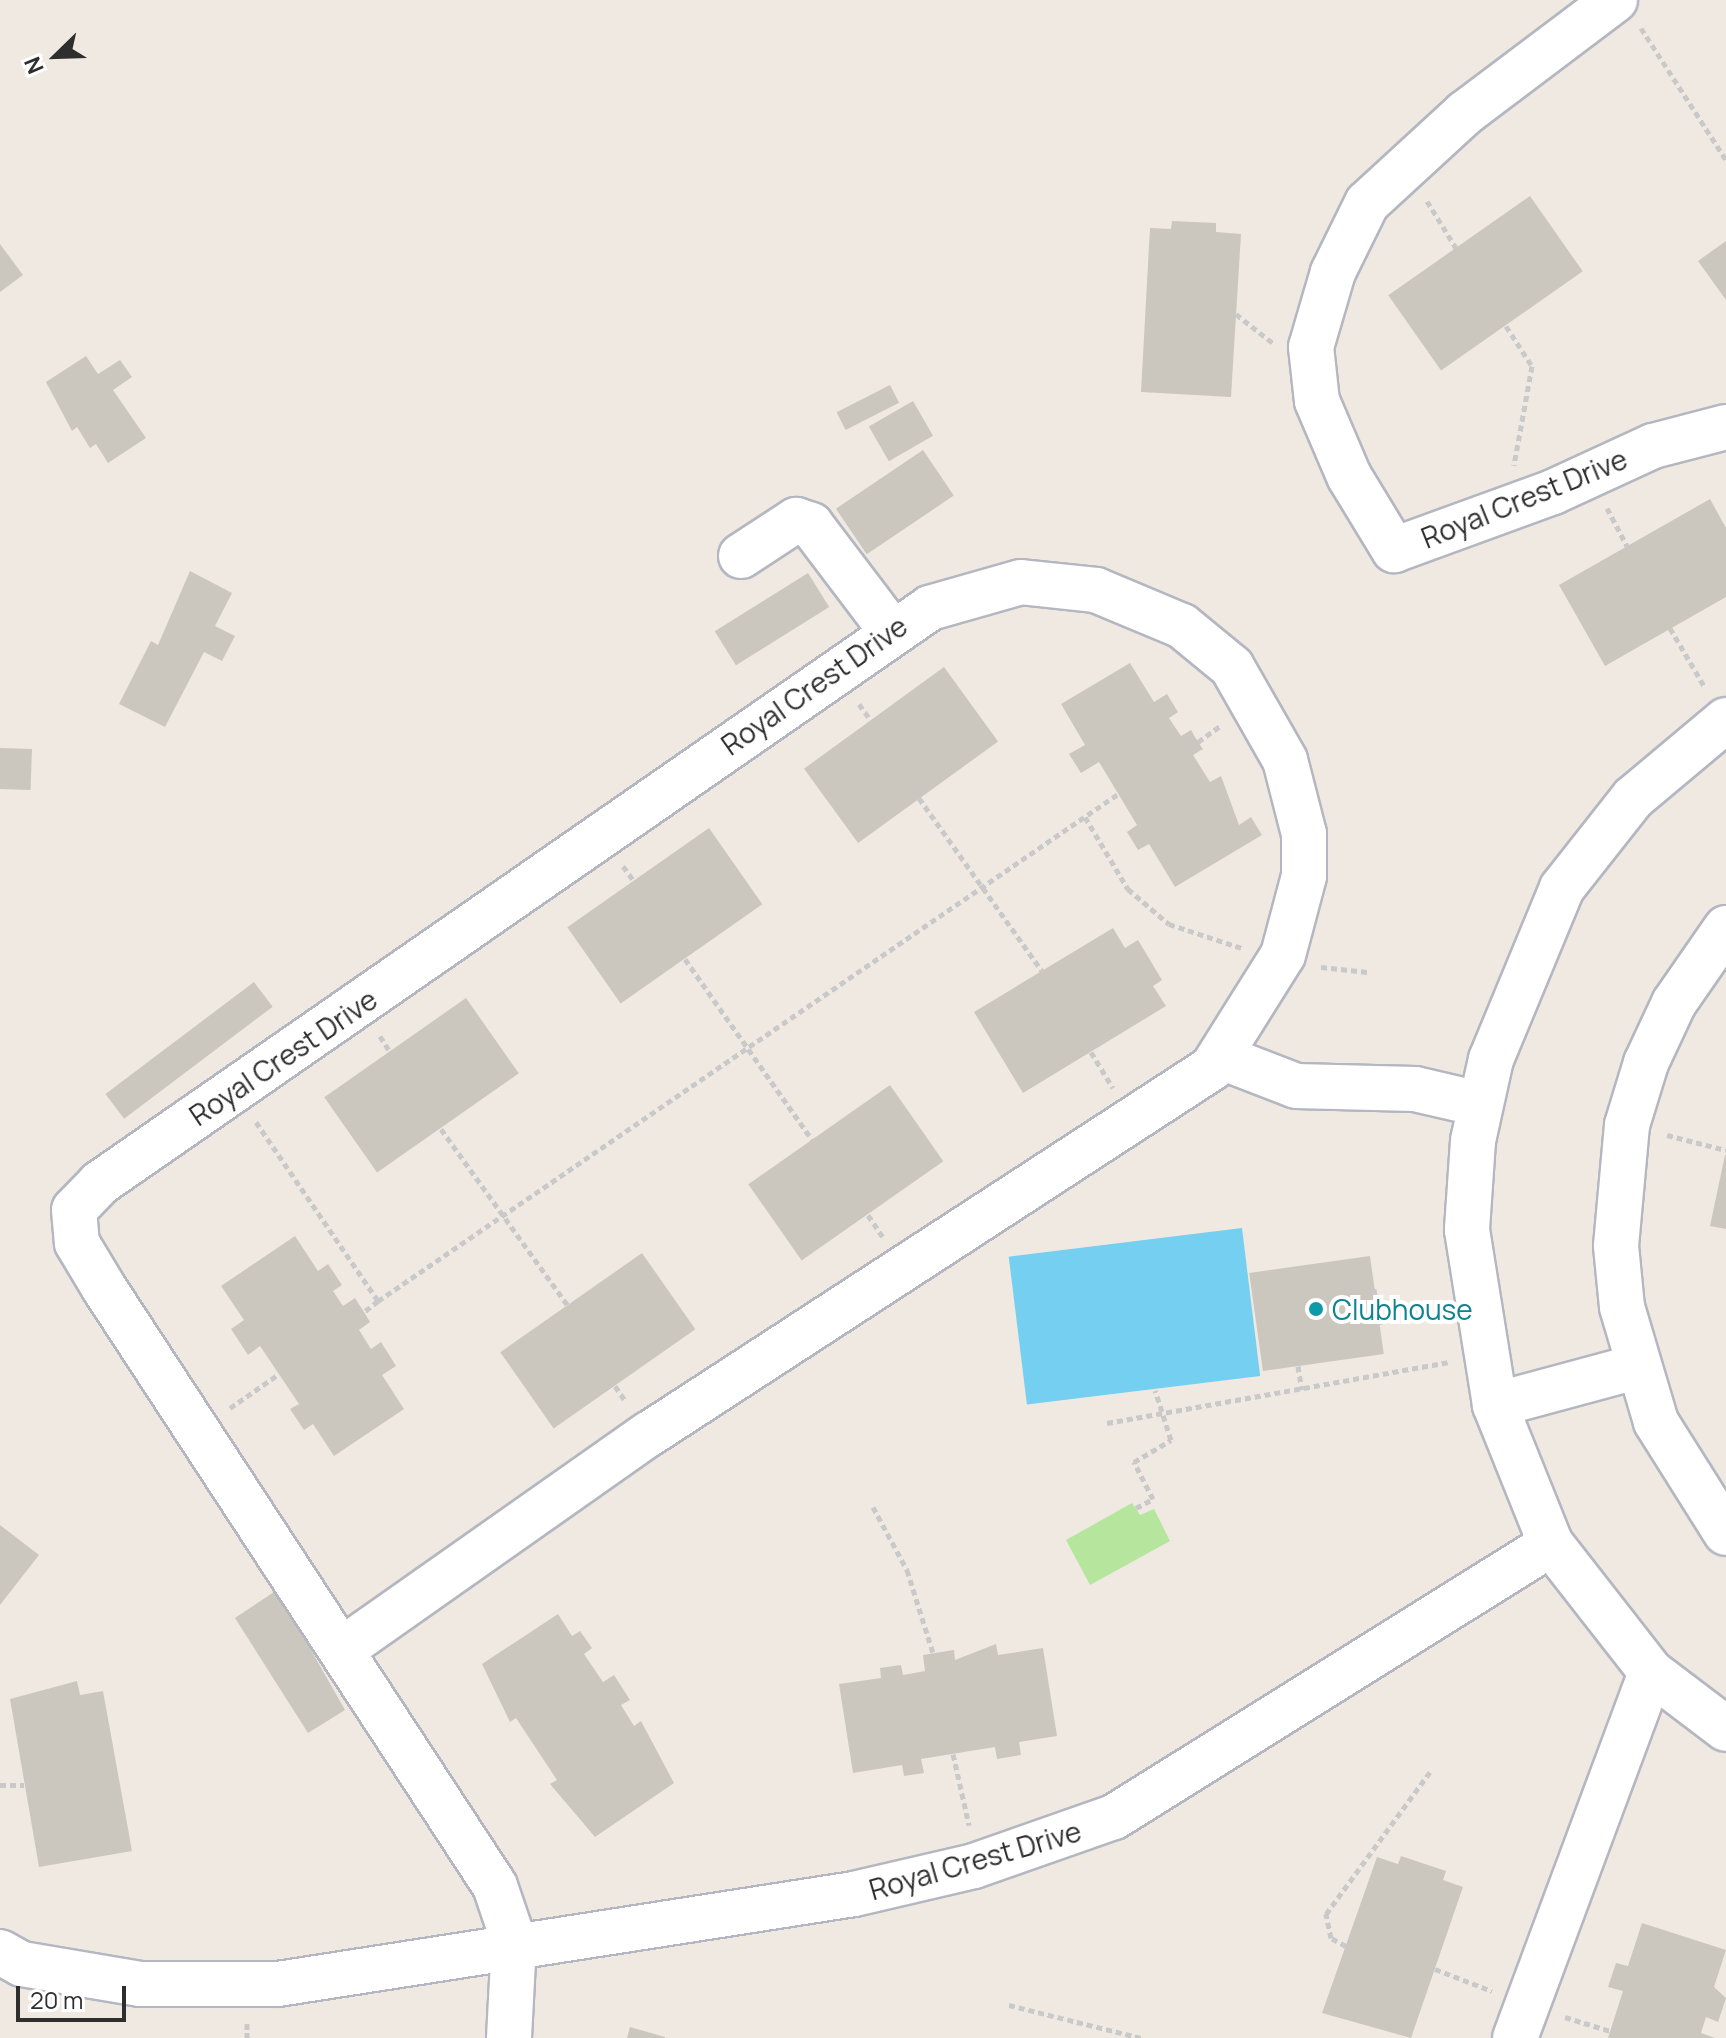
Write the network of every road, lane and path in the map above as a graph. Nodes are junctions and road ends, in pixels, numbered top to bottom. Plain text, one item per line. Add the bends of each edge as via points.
1 (1623, 7) edge
2 (1726, 160) edge
3 (1405, 168) junction
4 (1456, 248) dead end
5 (1506, 326) dead end
6 (1726, 427) edge
7 (1494, 514) junction
8 (741, 556) dead end
9 (1670, 628) dead end
10 (890, 629) junction
11 (1725, 721) edge
12 (1118, 794) dead end
13 (919, 798) dead end
14 (1085, 817) junction
15 (982, 887) junction
16 (1726, 928) edge
17 (1283, 955) junction
18 (685, 959) dead end
19 (1042, 971) dead end
20 (748, 1048) junction
21 (1221, 1057) junction
22 (233, 1090) junction
23 (1480, 1104) junction
24 (1627, 1125) junction
25 (441, 1129) dead end
26 (812, 1140) dead end
27 (1726, 1150) edge
28 (504, 1215) junction
29 (1374, 1289) dead end
30 (378, 1301) junction
31 (1389, 1305) dead end
32 (568, 1306) dead end
33 (1380, 1307) junction
34 (364, 1312) dead end
35 (1380, 1328) dead end
36 (1484, 1354) junction
37 (1298, 1366) dead end
38 (1636, 1367) junction
39 (279, 1374) dead end
40 (1155, 1390) dead end
41 (1302, 1390) junction
42 (1495, 1405) junction
43 (1163, 1414) junction
44 (1107, 1423) dead end
45 (196, 1431) junction
46 (873, 1507) dead end
47 (1136, 1508) dead end
48 (1726, 1533) edge
49 (1551, 1544) junction
50 (344, 1648) junction
51 (933, 1653) dead end
52 (1651, 1672) junction
53 (1726, 1729) edge
54 (953, 1754) dead end
55 (1430, 1772) dead end
56 (0, 1785) edge
57 (24, 1785) dead end
58 (974, 1866) junction
59 (514, 1942) junction
60 (1346, 1946) dead end
61 (0, 1952) edge
62 (1009, 2005) dead end
63 (509, 2038) edge
64 (1141, 2038) edge
65 (1515, 2038) edge

1 - 2 path
1 - 3 street, Royal Crest Drive
3 - 4 path
3 - 7 street, Royal Crest Drive via 1367,203 1333,272 1311,347 1317,401 1349,476 1394,550
5 - 7 path via 1532,366 1513,469
6 - 7 street, Royal Crest Drive via 1653,446
8 - 10 street via 796,520 811,525
9 - 11 path
10 - 17 street, Royal Crest Drive via 986,590 1021,582 1065,585 1148,608 1232,667 1268,720 1304,834 1296,927
10 - 22 street, Royal Crest Drive
11 - 23 street via 1633,798 1562,888 1513,996
12 - 14 path
13 - 15 path
14 - 15 path
14 - 17 path via 1128,889 1169,924 1228,946
15 - 19 path
15 - 20 path
16 - 24 street via 1674,1003
17 - 21 street, Royal Crest Drive
18 - 20 path
20 - 26 path
20 - 28 path
21 - 23 street via 1296,1086 1415,1089
21 - 50 street, Royal Crest Drive via 649,1434
22 - 30 path
22 - 45 street, Royal Crest Drive via 100,1183 74,1210 77,1243
23 - 36 street via 1467,1230
24 - 27 path
24 - 38 street via 1616,1246
25 - 28 path
28 - 30 path
28 - 32 path
29 - 33 path
30 - 34 path
31 - 33 path
33 - 35 path
36 - 41 path
36 - 42 street
37 - 41 path
38 - 42 street
38 - 48 street via 1683,1473
39 - 45 path
40 - 43 path
41 - 43 path
42 - 49 street
43 - 44 path
43 - 47 path via 1171,1440 1134,1462 1153,1499
45 - 50 street, Royal Crest Drive
46 - 51 path via 907,1570
49 - 52 street
49 - 58 street, Royal Crest Drive via 1114,1817
50 - 59 street, Royal Crest Drive via 495,1886
52 - 53 street
52 - 65 street
54 - 58 path
55 - 60 path via 1326,1914 1331,1938
56 - 57 path
58 - 59 street, Royal Crest Drive via 854,1894
59 - 61 street, Royal Crest Drive via 278,1984 140,1984 22,1964
59 - 63 street, Royal Crest Drive
62 - 64 path

